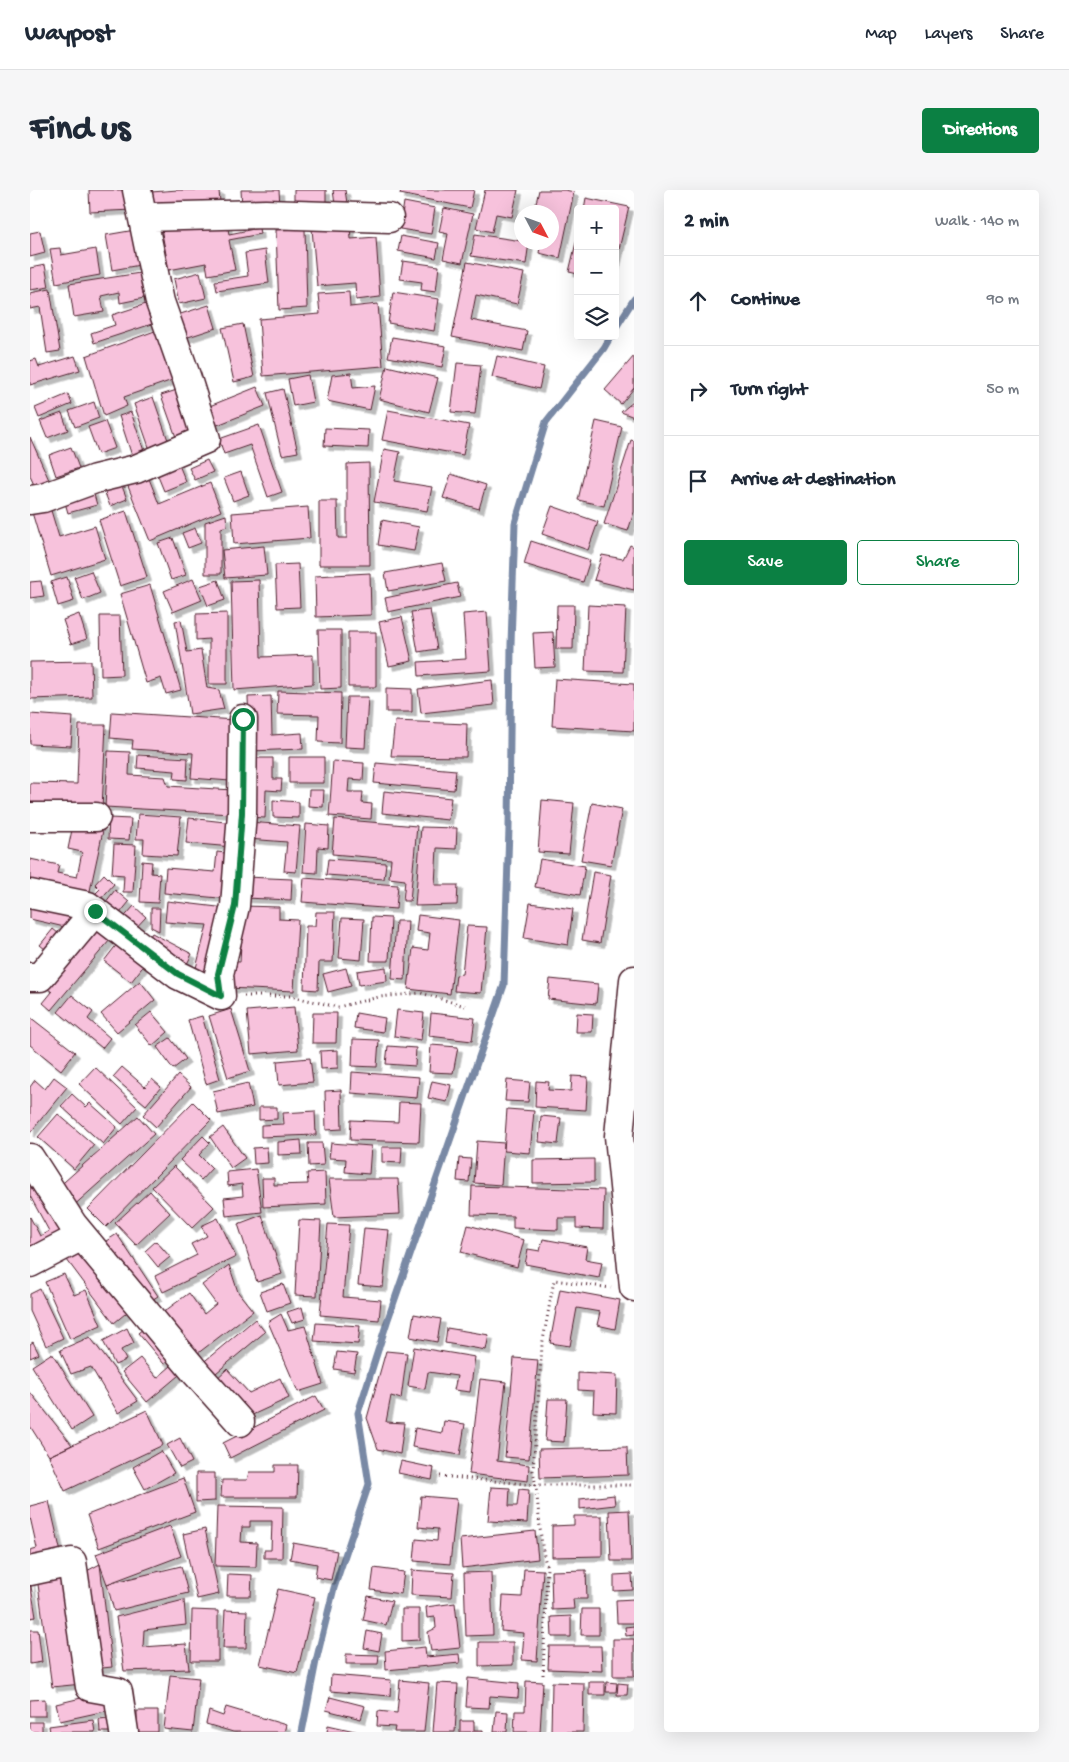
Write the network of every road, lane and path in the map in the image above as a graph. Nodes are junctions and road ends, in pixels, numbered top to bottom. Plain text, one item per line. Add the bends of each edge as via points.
1 (137, 190) edge
2 (142, 217) junction
3 (389, 218) dead end
4 (30, 500) edge
5 (243, 719) dead end
6 (30, 817) edge
7 (96, 817) dead end
8 (30, 894) edge
9 (95, 911) junction
10 (30, 977) edge
11 (634, 980) edge
12 (221, 996) junction
13 (465, 1006) dead end
14 (631, 1037) edge
15 (30, 1158) edge
16 (82, 1236) junction
17 (30, 1263) edge
18 (625, 1288) edge
19 (240, 1422) dead end
20 (440, 1476) dead end
21 (536, 1485) junction
22 (634, 1485) edge
23 (30, 1571) edge
24 (543, 1675) dead end
25 (124, 1732) edge

1 - 2 street
2 - 3 street via 266,214
2 - 4 street via 160,302 206,439 136,469
5 - 12 street via 242,813 235,906 218,974
6 - 7 street
8 - 9 street via 88,906
9 - 10 street via 40,977
9 - 12 street via 178,974
11 - 14 street
12 - 13 path via 290,996 338,1007 379,997 421,993
14 - 18 street via 619,1136
15 - 16 street
16 - 17 street
16 - 19 street
18 - 21 path via 554,1280 542,1346 533,1471
20 - 21 path
21 - 22 path
21 - 24 path via 547,1568
23 - 25 street via 72,1562 90,1687 118,1692

